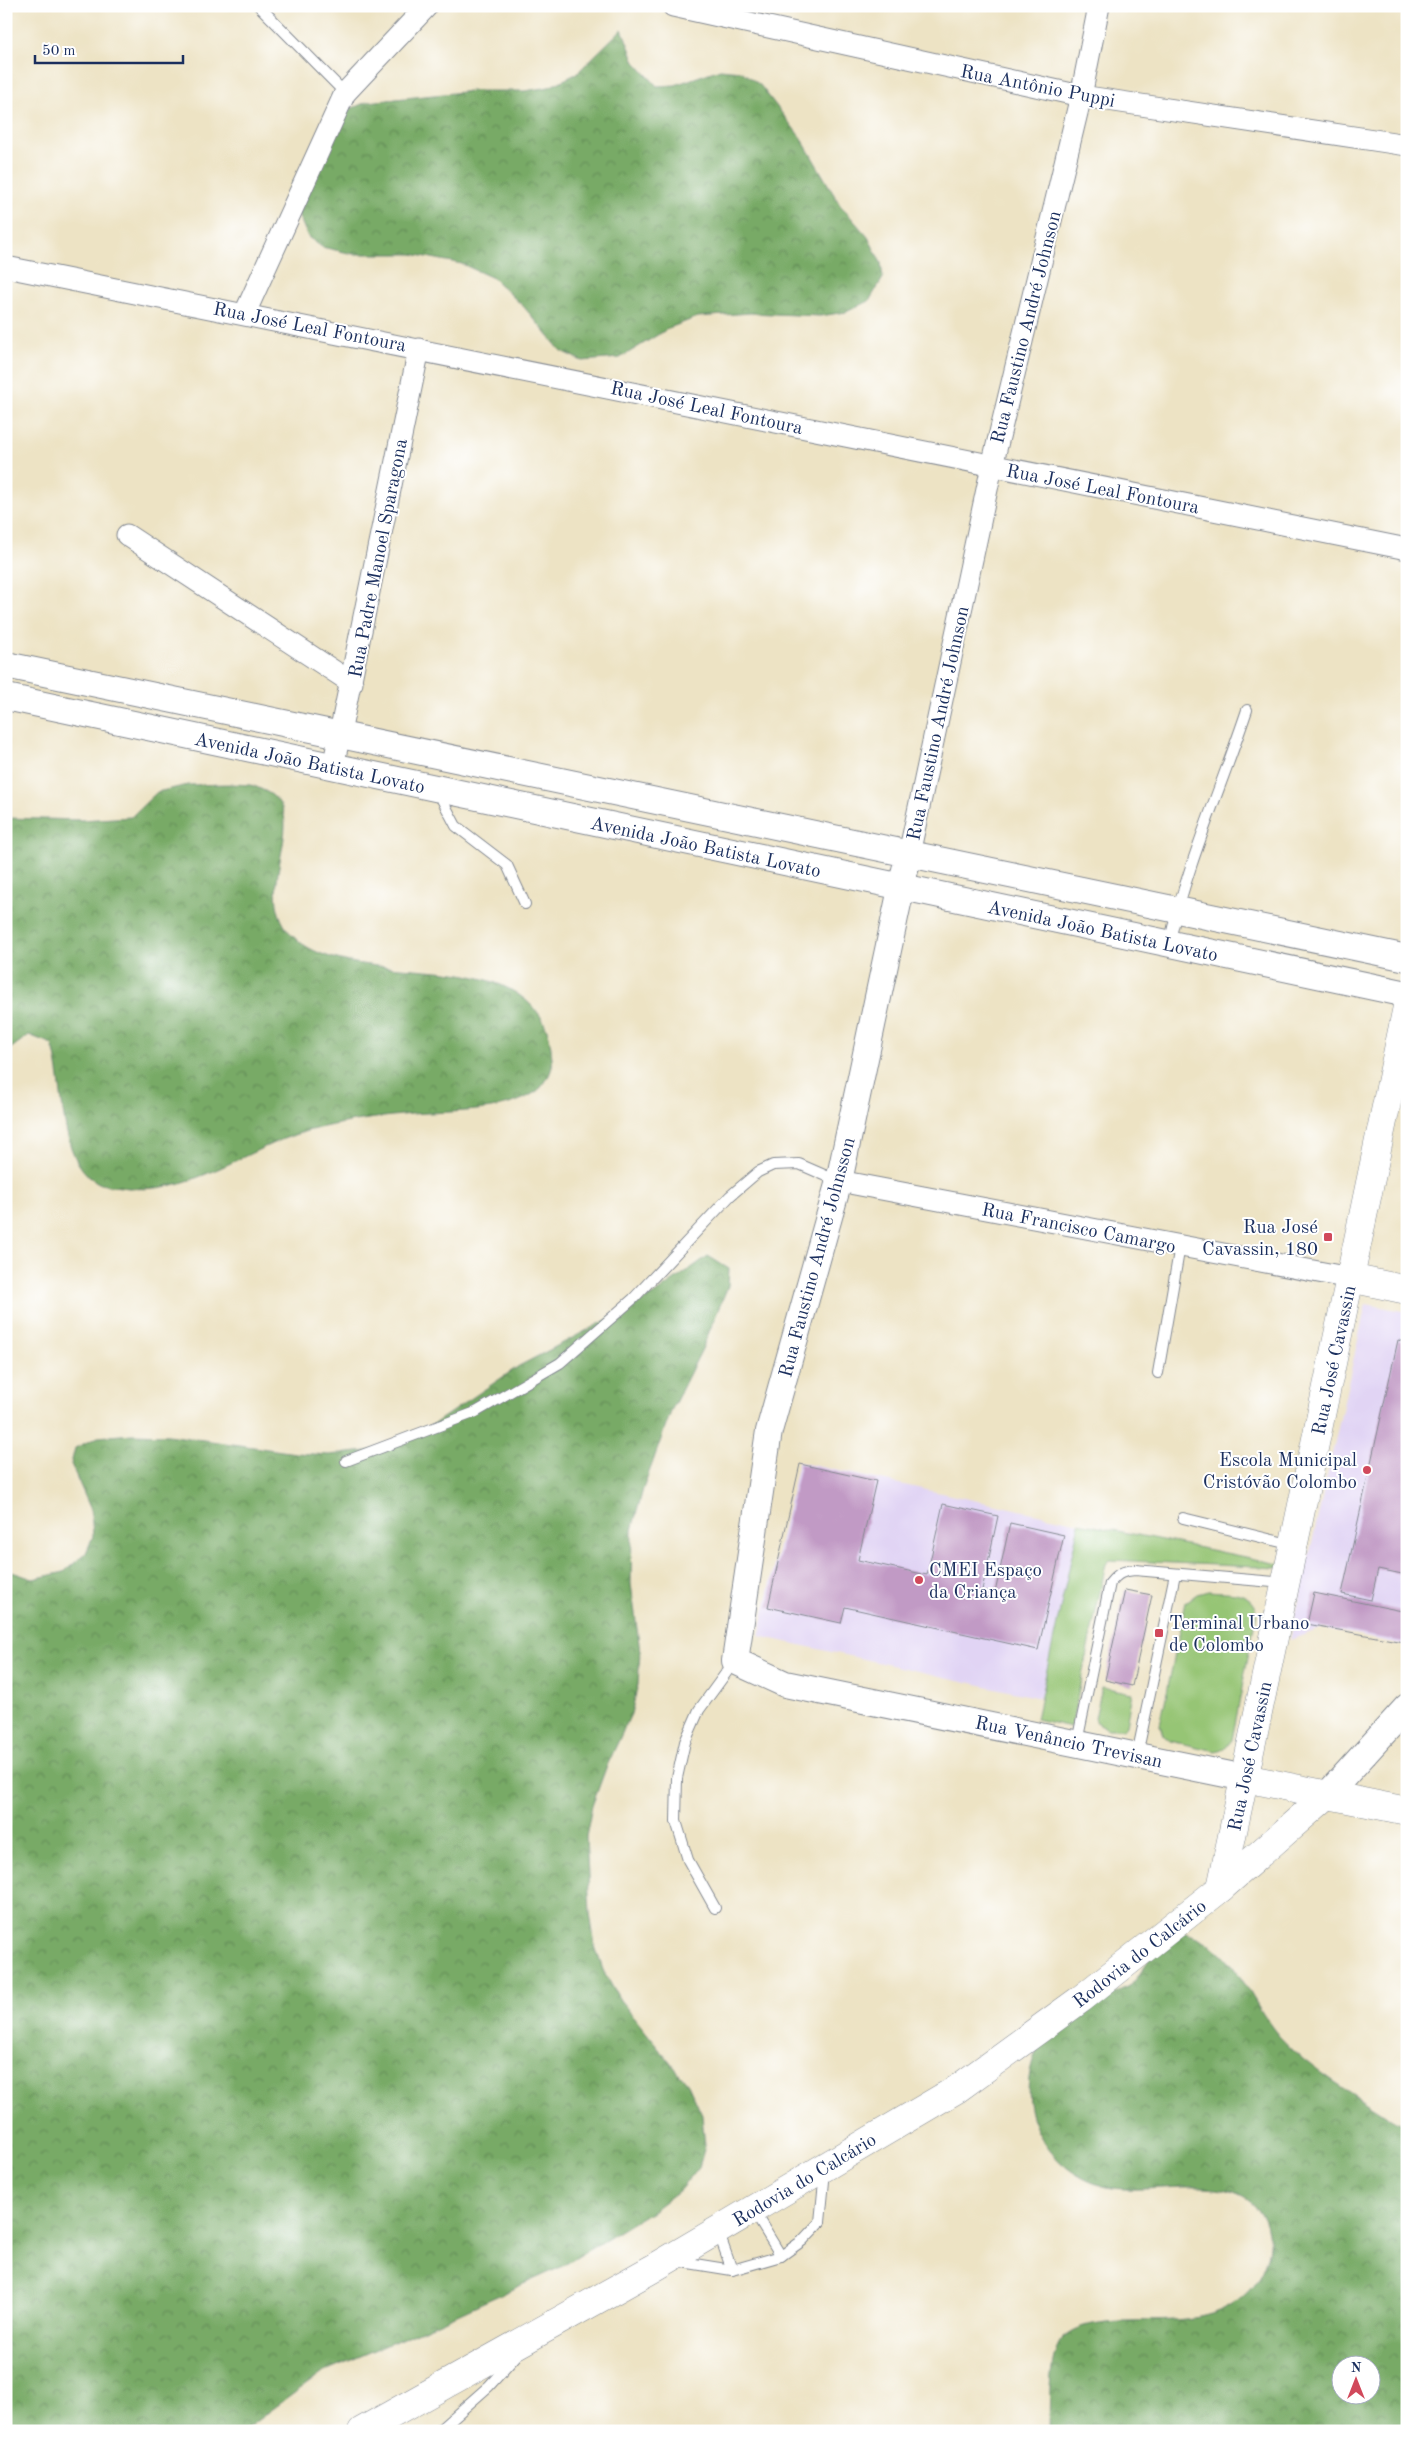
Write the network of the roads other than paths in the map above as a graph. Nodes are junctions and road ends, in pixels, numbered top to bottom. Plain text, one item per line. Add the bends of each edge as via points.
1 (259, 6) edge
2 (427, 6) edge
3 (673, 6) edge
4 (1099, 6) edge
5 (345, 93) junction
6 (1082, 96) junction
7 (1407, 145) edge
8 (6, 267) edge
9 (245, 313) junction
10 (419, 348) junction
11 (992, 466) junction
12 (127, 535) dead end
13 (1407, 549) edge
14 (6, 665) edge
15 (352, 683) junction
16 (6, 698) edge
17 (1247, 710) dead end
18 (340, 735) junction
19 (333, 767) junction
20 (436, 789) junction
21 (908, 854) junction
22 (902, 887) junction
23 (525, 904) dead end
24 (1176, 911) junction
25 (1314, 939) junction
26 (1168, 944) junction
27 (1407, 958) edge
28 (1308, 973) junction
29 (1407, 994) edge
30 (1407, 1007) edge
31 (839, 1181) junction
32 (1180, 1246) junction
33 (1350, 1278) junction
34 (1407, 1290) edge
35 (1158, 1374) dead end
36 (346, 1461) dead end
37 (1183, 1518) dead end
38 (1294, 1545) junction
39 (1175, 1574) junction
40 (1286, 1583) junction
41 (735, 1661) junction
42 (1407, 1708) edge
43 (1077, 1742) junction
44 (1137, 1755) junction
45 (1245, 1778) junction
46 (1328, 1795) junction
47 (1407, 1811) edge
48 (1221, 1888) junction
49 (715, 1908) dead end
50 (825, 2166) junction
51 (753, 2209) junction
52 (718, 2230) junction
53 (781, 2256) junction
54 (668, 2259) junction
55 (732, 2270) junction
56 (537, 2333) junction
57 (362, 2431) edge
58 (438, 2431) edge

1 - 5 lane
2 - 5 street
3 - 6 street, Rua Antônio Puppi
4 - 6 street, Rua Faustino André Johnson
5 - 9 street
6 - 7 street, Rua Antônio Puppi
6 - 11 street, Rua Faustino André Johnson
8 - 9 street, Rua José Leal Fontoura
9 - 10 street, Rua José Leal Fontoura
10 - 11 street, Rua José Leal Fontoura
10 - 15 street, Rua Padre Manoel Sparagona
11 - 13 street, Rua José Leal Fontoura
11 - 21 street, Rua Faustino André Johnson
12 - 15 street
14 - 18 street, Avenida João Batista Lovato
15 - 18 street, Rua Padre Manoel Sparagona
16 - 19 street, Avenida João Batista Lovato
17 - 24 lane
18 - 19 street, Rua Padre Manoel Sparagona
18 - 21 street, Avenida João Batista Lovato
19 - 20 street, Avenida João Batista Lovato
20 - 22 street, Avenida João Batista Lovato
20 - 23 lane via 456,826 507,865
21 - 22 street, Rua Faustino André Johnsson
21 - 24 street, Avenida João Batista Lovato
22 - 26 street, Avenida João Batista Lovato
22 - 31 street, Rua Faustino André Johnsson
24 - 25 street, Avenida João Batista Lovato
24 - 26 lane
25 - 27 street, Avenida João Batista Lovato
25 - 28 street
26 - 28 street, Avenida João Batista Lovato
28 - 29 street, Avenida João Batista Lovato
30 - 33 main road, Rua José Cavassin
31 - 32 street, Rua Francisco Camargo
31 - 36 lane via 799,1164 773,1164 758,1172 730,1196 633,1299 560,1363 476,1412
31 - 41 street, Rua Faustino André Johnsson via 769,1431
32 - 33 street, Rua Francisco Camargo
32 - 35 lane
33 - 34 main road, Rua Francisco Camargo
33 - 38 main road, Rua José Cavassin
37 - 38 lane
38 - 40 main road, Rua José Cavassin
39 - 40 lane
39 - 43 lane via 1123,1571 1110,1583
39 - 44 lane
40 - 45 main road, Rua José Cavassin
41 - 43 street, Rua Venâncio Trevisan via 785,1684
41 - 49 lane via 699,1710 686,1742 677,1778 676,1821 688,1860
42 - 46 street
43 - 44 street, Rua Venâncio Trevisan
44 - 45 street, Rua Venâncio Trevisan
45 - 46 main road, Rua Venâncio Trevisan
45 - 48 main road, Rua José Cavassin
46 - 47 main road, Rua Venâncio Trevisan
46 - 48 main road, Rodovia do Calcário
48 - 50 main road, Rodovia do Calcário via 1080,1999 956,2089
50 - 51 main road, Rodovia do Calcário
50 - 53 lane via 820,2222
51 - 52 main road, Rodovia do Calcário
51 - 53 lane
52 - 54 main road, Rodovia do Calcário
52 - 55 lane
53 - 55 lane
54 - 55 lane
54 - 56 main road, Rodovia do Calcário
56 - 57 main road, Rodovia do Calcário
56 - 58 lane via 489,2386

